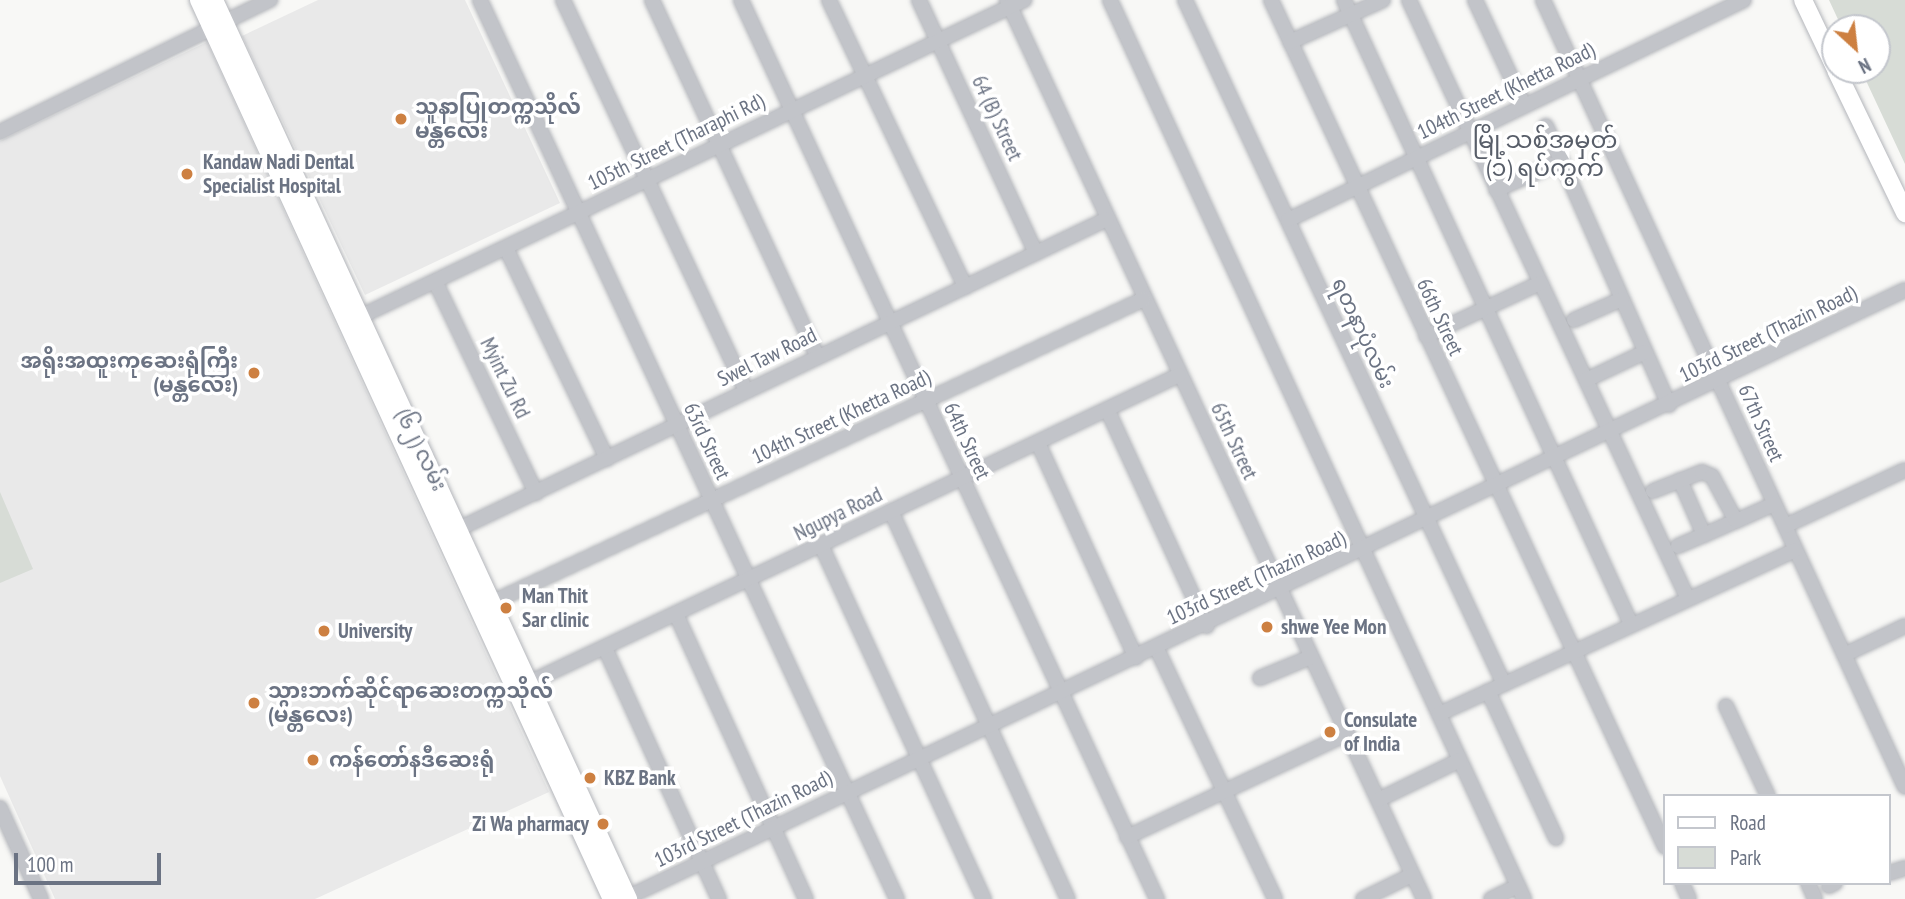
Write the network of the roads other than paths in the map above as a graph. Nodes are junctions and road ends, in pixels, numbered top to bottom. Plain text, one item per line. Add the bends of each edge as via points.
1 (199, 0) edge
2 (214, 0) edge
3 (270, 0) edge
4 (480, 0) edge
5 (563, 0) edge
6 (652, 0) edge
7 (741, 0) edge
8 (828, 0) edge
9 (919, 0) edge
10 (1024, 0) edge
11 (1110, 0) edge
12 (1185, 0) edge
13 (1271, 0) edge
14 (1344, 0) edge
15 (1383, 0) edge
16 (1409, 0) edge
17 (1475, 0) edge
18 (1543, 0) edge
19 (1744, 0) edge
20 (1803, 0) edge
21 (1008, 3) edge
22 (1351, 15) junction
23 (218, 26) junction
24 (1821, 37) edge
25 (938, 41) junction
26 (1290, 42) junction
27 (865, 76) junction
28 (1580, 79) junction
29 (1844, 84) edge
30 (1524, 106) junction
31 (793, 109) junction
32 (1546, 126) dead end
33 (0, 132) edge
34 (1469, 132) junction
35 (718, 144) junction
36 (1418, 157) junction
37 (1561, 161) junction
38 (649, 178) junction
39 (1356, 187) junction
40 (1496, 190) junction
41 (1903, 203) edge
42 (579, 211) junction
43 (1107, 219) junction
44 (1287, 220) junction
45 (506, 248) junction
46 (1036, 253) junction
47 (435, 281) junction
48 (1540, 283) junction
49 (965, 287) junction
50 (1905, 290) edge
51 (1144, 299) junction
52 (1622, 299) junction
53 (1488, 308) junction
54 (353, 320) junction
55 (1574, 320) dead end
56 (890, 321) junction
57 (1426, 336) junction
58 (1645, 352) junction
59 (817, 355) junction
60 (1179, 375) junction
61 (1586, 380) junction
62 (1718, 380) junction
63 (746, 390) junction
64 (925, 401) junction
65 (1668, 405) junction
66 (1108, 409) junction
67 (676, 424) junction
68 (1611, 432) junction
69 (1038, 443) junction
70 (607, 459) junction
71 (1557, 459) junction
72 (1905, 470) edge
73 (961, 480) junction
74 (1680, 480) junction
75 (1498, 486) junction
76 (1653, 491) dead end
77 (536, 493) junction
78 (712, 501) junction
79 (1774, 503) junction
80 (891, 511) junction
81 (1427, 519) junction
82 (1736, 521) junction
83 (1785, 526) junction
84 (452, 533) junction
85 (1704, 535) junction
86 (821, 545) junction
87 (1678, 546) dead end
88 (1364, 550) junction
89 (1796, 550) junction
90 (749, 580) junction
91 (1281, 589) junction
92 (1686, 597) junction
93 (485, 605) junction
94 (676, 614) junction
95 (1631, 624) junction
96 (1207, 626) junction
97 (1905, 626) edge
98 (605, 648) junction
99 (1157, 649) junction
100 (1575, 651) junction
101 (1846, 654) junction
102 (1311, 657) junction
103 (1136, 658) junction
104 (1260, 678) dead end
105 (1504, 684) junction
106 (522, 686) junction
107 (1488, 691) junction
108 (1060, 693) junction
109 (1726, 706) dead end
110 (1439, 714) junction
111 (988, 727) junction
112 (1347, 734) junction
113 (921, 759) junction
114 (1461, 760) junction
115 (1905, 787) edge
116 (1224, 792) junction
117 (847, 793) junction
118 (1767, 794) edge
119 (1378, 800) junction
120 (0, 808) edge
121 (774, 827) junction
122 (1127, 837) junction
123 (1556, 838) dead end
124 (1664, 845) edge
125 (701, 862) junction
126 (1412, 875) junction
127 (1521, 893) edge
128 (41, 899) edge
129 (623, 899) edge
130 (719, 899) edge
131 (806, 899) edge
132 (897, 899) edge
133 (984, 899) edge
134 (1068, 899) edge
135 (1157, 899) edge
136 (1275, 899) edge
137 (1363, 899) edge
138 (1424, 899) edge
139 (1491, 899) edge

1 - 23 main road, (၆၂) လမ်း
2 - 23 main road, (၆၂) လမ်း
3 - 23 street
4 - 42 street, 63rd Street
5 - 38 street
6 - 35 street
7 - 31 street, 64th Street
8 - 27 street
9 - 25 street, 64 (B) Street
10 - 21 street, 105th Street (Tharaphi Rd)
11 - 88 street
12 - 44 street, ရတနာပုံလမ်း
13 - 26 street, 66th Street
14 - 22 street
15 - 22 street
16 - 34 street
17 - 30 street
18 - 28 street, 67th Street
19 - 28 street, 104th Street (Khetta Road)
20 - 24 main road
21 - 25 street, 105th Street (Tharaphi Rd)
21 - 43 street, 65th Street
22 - 26 street
22 - 36 street
23 - 33 street
23 - 54 main road, (၆၂) လမ်း
25 - 27 street, 105th Street (Tharaphi Rd)
25 - 46 street, 64 (B) Street
26 - 39 street, 66th Street
27 - 31 street, 105th Street (Tharaphi Rd)
27 - 49 street
28 - 30 street, 104th Street (Khetta Road)
28 - 62 street, 67th Street
29 - 41 main road
30 - 34 street, 104th Street (Khetta Road)
31 - 35 street, 105th Street (Tharaphi Rd)
31 - 56 street, 64th Street
32 - 37 street
34 - 36 street, 104th Street (Khetta Road)
34 - 40 street
35 - 38 street, 105th Street (Tharaphi Rd)
35 - 59 street
36 - 39 street, 104th Street (Khetta Road)
36 - 53 street
37 - 40 street
37 - 52 street
38 - 42 street, 105th Street (Tharaphi Rd)
38 - 63 street
39 - 44 street, 104th Street (Khetta Road)
39 - 57 street, 66th Street
40 - 48 street
42 - 45 street, 105th Street (Tharaphi Rd)
42 - 67 street, 63rd Street
43 - 46 street, Swel Taw Road
43 - 51 street, 65th Street
44 - 81 street, ရတနာပုံလမ်း
45 - 47 street, 105th Street (Tharaphi Rd)
45 - 70 street
46 - 49 street, Swel Taw Road
47 - 54 street, 105th Street (Tharaphi Rd)
47 - 77 street, Myint Zu Rd
48 - 53 street
48 - 61 street
49 - 56 street, Swel Taw Road
50 - 62 street, 103rd Street (Thazin Road)
51 - 60 street, 65th Street
51 - 64 street, 104th Street (Khetta Road)
52 - 55 street
52 - 58 street
53 - 57 street
53 - 71 street
54 - 84 main road, (၆၂) လမ်း
56 - 59 street, Swel Taw Road
56 - 64 street, 64th Street
57 - 75 street, 66th Street
58 - 61 street
58 - 65 street
59 - 63 street, Swel Taw Road
60 - 66 street, Ngupya Road
60 - 91 street, 65th Street
61 - 68 street
62 - 65 street, 103rd Street (Thazin Road)
62 - 79 street, 67th Street
63 - 67 street, Swel Taw Road
64 - 73 street, 64th Street
64 - 78 street, 104th Street (Khetta Road)
65 - 68 street, 103rd Street (Thazin Road)
66 - 69 street, Ngupya Road
66 - 96 street
67 - 70 street, Swel Taw Road
67 - 78 street, 63rd Street
68 - 71 street, 103rd Street (Thazin Road)
68 - 92 street
69 - 73 street, Ngupya Road
69 - 103 street
70 - 77 street, Swel Taw Road
71 - 75 street, 103rd Street (Thazin Road)
71 - 95 street
72 - 83 street
73 - 80 street, Ngupya Road
73 - 108 street, 64th Street
74 - 76 street
74 - 82 street via 1702,472 1712,476
74 - 85 street
75 - 81 street, 103rd Street (Thazin Road)
75 - 100 street, 66th Street
77 - 84 street, Swel Taw Road
78 - 90 street, 63rd Street
78 - 93 street, 104th Street (Khetta Road)
79 - 82 street
79 - 83 street, 67th Street
80 - 86 street, Ngupya Road
80 - 111 street
81 - 88 street, 103rd Street (Thazin Road)
81 - 105 street, ရတနာပုံလမ်း
82 - 85 street
83 - 89 street, 67th Street
84 - 93 main road, (၆၂) လမ်း
85 - 87 street
86 - 90 street, Ngupya Road
86 - 113 street
88 - 91 street, 103rd Street (Thazin Road)
88 - 110 street
89 - 92 street
89 - 101 street, 67th Street
90 - 94 street, Ngupya Road
90 - 117 street, 63rd Street
91 - 96 street, 103rd Street (Thazin Road)
91 - 102 street, 65th Street
92 - 95 street
93 - 106 main road, (၆၂) လမ်း
94 - 98 street, Ngupya Road
94 - 121 street
95 - 100 street
96 - 99 street, 103rd Street (Thazin Road)
97 - 101 street
98 - 106 street, Ngupya Road
98 - 125 street
99 - 103 street, 103rd Street (Thazin Road)
99 - 116 street
100 - 105 street
100 - 124 street, 66th Street
101 - 115 street, 67th Street
102 - 104 street
102 - 112 street, 65th Street
103 - 108 street, 103rd Street (Thazin Road)
105 - 107 street
106 - 129 main road, (၆၂) လမ်း
107 - 110 street
107 - 123 street
108 - 111 street, 103rd Street (Thazin Road)
108 - 122 street, 64th Street
109 - 118 street
110 - 114 street
111 - 113 street, 103rd Street (Thazin Road)
111 - 134 street
112 - 116 street
112 - 119 street, 65th Street
113 - 117 street, 103rd Street (Thazin Road)
113 - 133 street
114 - 119 street
114 - 127 street
116 - 122 street
116 - 136 street
117 - 121 street, 103rd Street (Thazin Road)
117 - 132 street, 63rd Street
119 - 126 street, 65th Street
120 - 128 street
121 - 125 street, 103rd Street (Thazin Road)
121 - 131 street
122 - 135 street, 64th Street
125 - 129 street, 103rd Street (Thazin Road)
125 - 130 street
126 - 137 street
126 - 138 street, 65th Street
127 - 139 street

